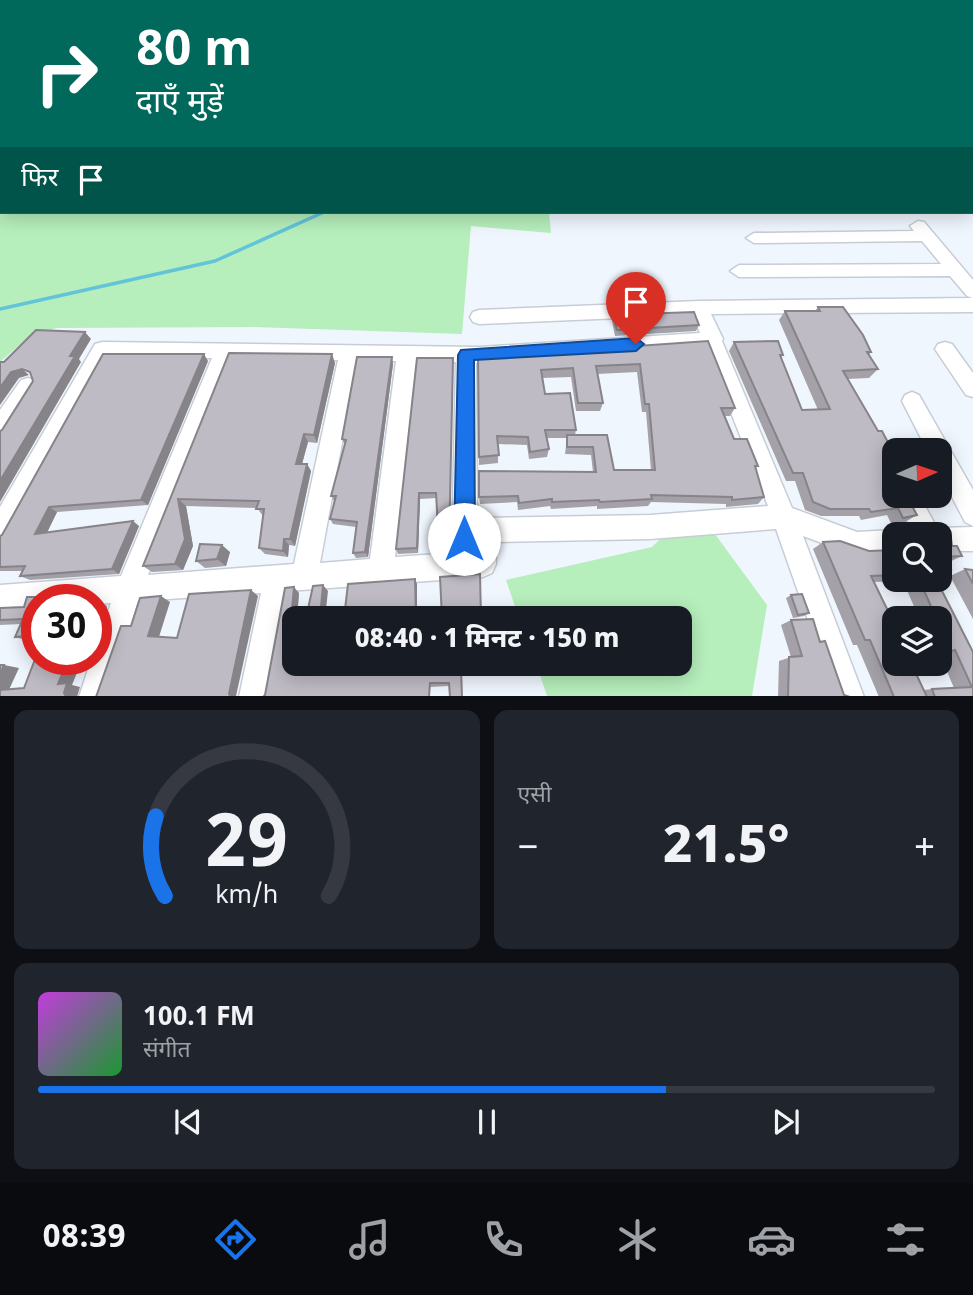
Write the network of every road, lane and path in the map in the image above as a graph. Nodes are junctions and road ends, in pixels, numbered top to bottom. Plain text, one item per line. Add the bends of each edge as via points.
1 (754, 238) dead end
2 (739, 271) dead end
3 (963, 275) edge
4 (973, 292) edge
5 (973, 305) edge
6 (699, 308) junction
7 (478, 317) dead end
8 (714, 339) junction
9 (945, 349) dead end
10 (225, 351) junction
11 (349, 354) junction
12 (407, 354) junction
13 (466, 355) junction
14 (28, 386) edge
15 (973, 389) edge
16 (912, 401) dead end
17 (0, 428) edge
18 (932, 438) edge
19 (952, 475) edge
20 (973, 514) edge
21 (784, 517) junction
22 (0, 530) edge
23 (952, 539) edge
24 (973, 539) edge
25 (882, 543) edge
26 (464, 565) junction
27 (381, 571) junction
28 (290, 578) junction
29 (129, 589) junction
30 (0, 598) edge
31 (93, 696) edge
32 (254, 696) edge
33 (850, 696) edge

1 - 3 street via 922,231
2 - 3 street
3 - 4 street
5 - 6 street
6 - 7 street
6 - 8 street
8 - 13 street
8 - 21 street
9 - 15 street
10 - 11 street
10 - 22 street via 102,349
10 - 29 street
11 - 12 street
11 - 28 street
12 - 13 street
12 - 27 street
13 - 26 street
14 - 17 street
16 - 18 street
19 - 20 street
21 - 25 street via 857,544
21 - 26 street via 650,527 483,530 483,564
21 - 33 street
23 - 24 street
26 - 27 street
27 - 28 street
28 - 29 street
28 - 32 street
29 - 30 street
29 - 31 street

